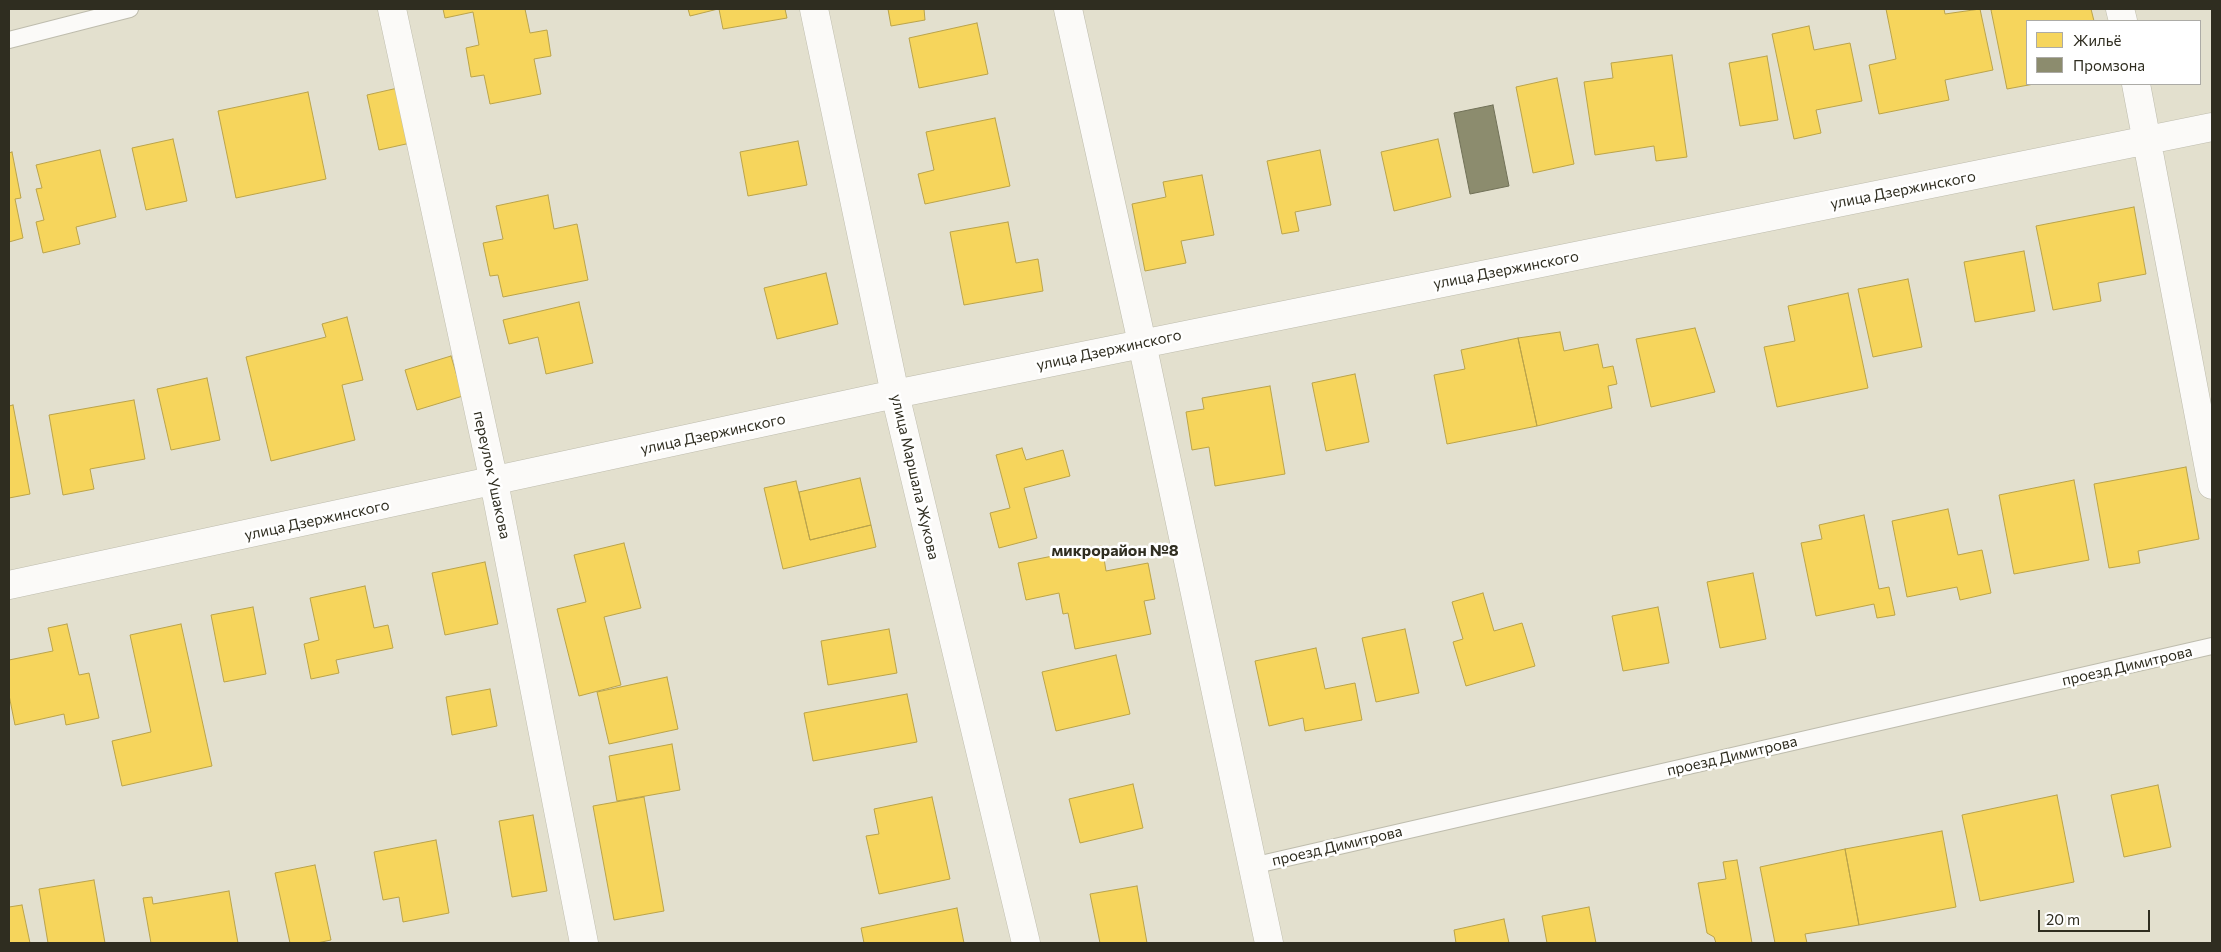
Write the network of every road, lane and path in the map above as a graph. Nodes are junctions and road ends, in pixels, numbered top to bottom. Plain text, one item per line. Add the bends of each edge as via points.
1 (130, 9) edge
2 (392, 9) edge
3 (814, 9) edge
4 (1068, 9) edge
5 (9, 40) edge
6 (2136, 85) edge
7 (2212, 127) edge
8 (2148, 141) junction
9 (1142, 343) junction
10 (895, 394) junction
11 (494, 482) junction
12 (2212, 485) edge
13 (9, 585) edge
14 (2212, 646) edge
15 (1252, 866) junction
16 (584, 943) edge
17 (1026, 943) edge
18 (1269, 943) edge

1 - 5 lane
2 - 11 street, переулок Ушакова
3 - 10 street, улица Маршала Жукова
4 - 9 street
6 - 8 street
7 - 8 street, улица Дзержинского
8 - 9 street, улица Дзержинского
8 - 12 street
9 - 10 street, улица Дзержинского
9 - 15 street
10 - 11 street, улица Дзержинского
10 - 17 street, улица Маршала Жукова
11 - 13 street, улица Дзержинского
11 - 16 street, переулок Ушакова
14 - 15 lane, проезд Димитрова
15 - 18 street

